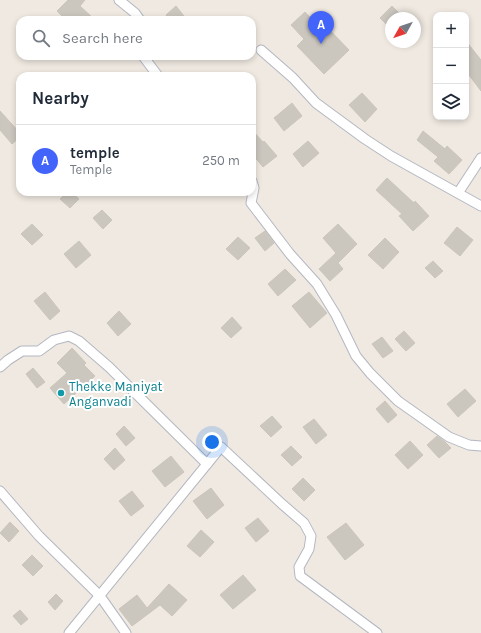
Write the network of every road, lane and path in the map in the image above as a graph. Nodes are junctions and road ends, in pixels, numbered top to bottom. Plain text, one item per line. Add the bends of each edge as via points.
1 (119, 0) edge
2 (137, 16) edge
3 (261, 50) dead end
4 (146, 60) edge
5 (155, 72) edge
6 (481, 158) edge
7 (458, 193) junction
8 (252, 196) edge
9 (481, 206) edge
10 (0, 367) edge
11 (481, 446) edge
12 (207, 464) junction
13 (0, 491) edge
14 (100, 596) junction
15 (69, 633) edge
16 (126, 633) edge
17 (377, 633) edge

1 - 2 street
3 - 7 street via 316,102 359,134 391,156
4 - 5 street
6 - 7 street
7 - 9 street
8 - 11 street via 251,203 317,284 356,356 370,374 398,401 449,436 469,445
10 - 12 street via 22,351 39,351 54,340 69,336 79,340
12 - 14 street
12 - 17 street via 221,448 304,523 310,536 309,549 299,567 300,576
13 - 14 street via 39,536
14 - 15 street
14 - 16 street

